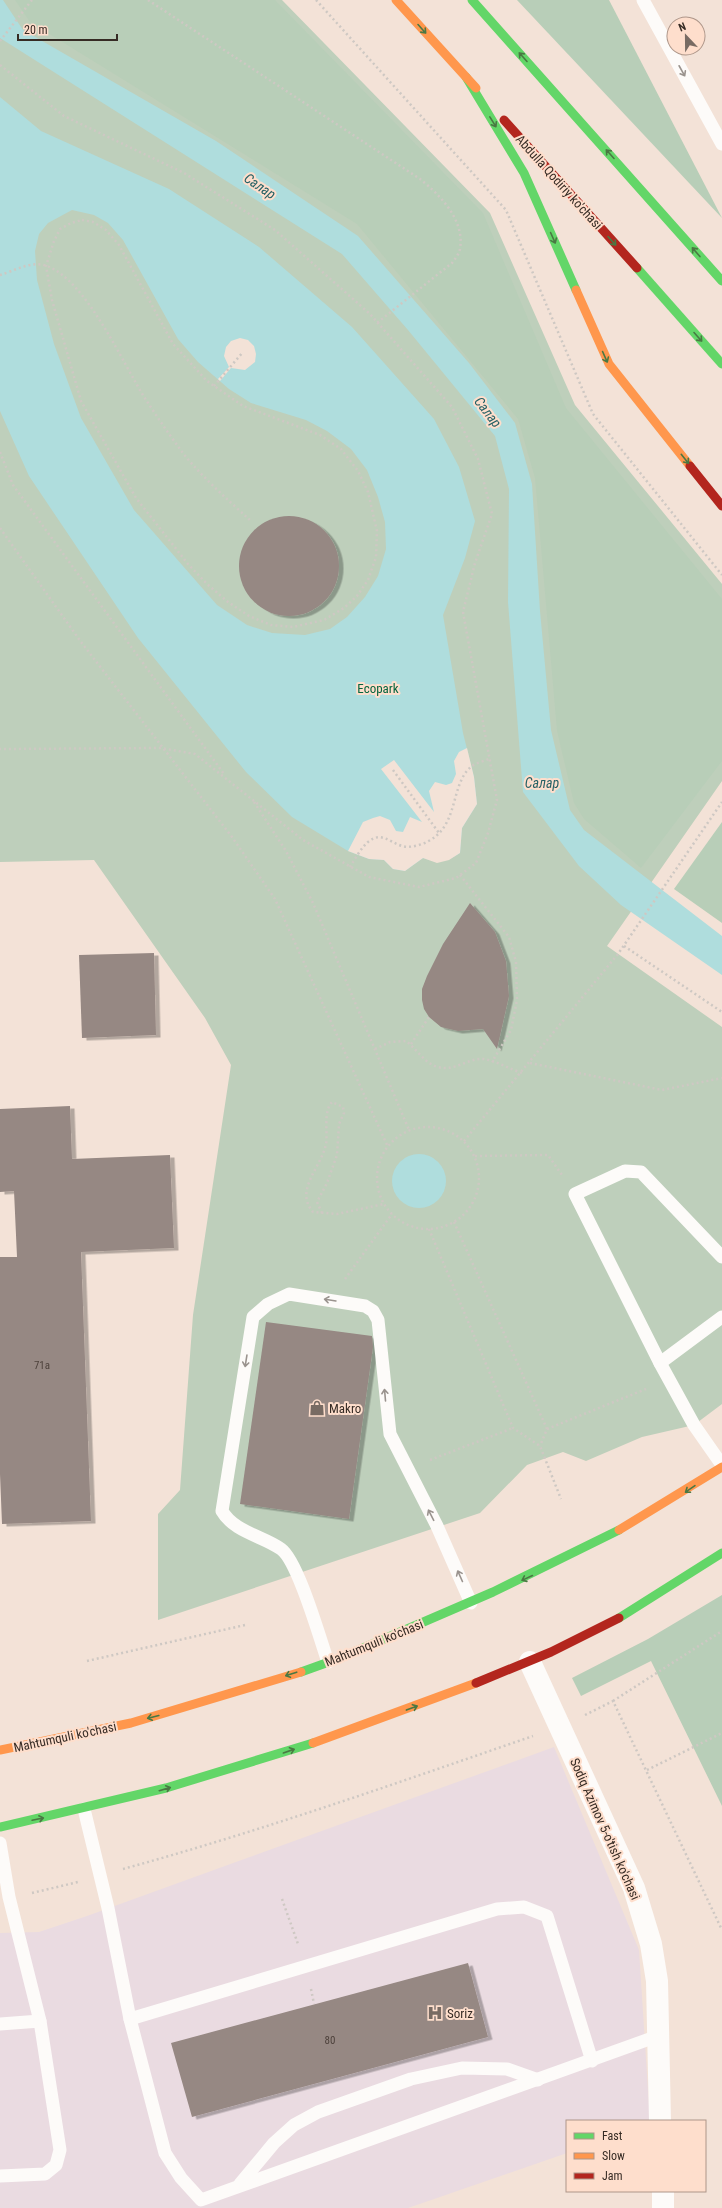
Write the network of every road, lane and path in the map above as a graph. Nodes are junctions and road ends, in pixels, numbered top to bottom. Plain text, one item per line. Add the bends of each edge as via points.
1 (32, 0) edge
2 (148, 0) edge
3 (316, 0) edge
4 (396, 0) edge
5 (472, 0) edge
6 (643, 0) edge
7 (0, 41) edge
8 (0, 65) edge
9 (466, 77) junction
10 (722, 144) edge
11 (46, 266) junction
12 (0, 275) edge
13 (722, 281) edge
14 (377, 323) junction
15 (243, 352) dead end
16 (722, 364) edge
17 (214, 386) junction
18 (0, 452) edge
19 (722, 506) edge
20 (251, 521) dead end
21 (0, 529) edge
22 (722, 575) edge
23 (0, 748) edge
24 (161, 748) junction
25 (489, 759) junction
26 (393, 770) dead end
27 (226, 778) junction
28 (252, 799) junction
29 (722, 802) edge
30 (439, 833) junction
31 (350, 867) junction
32 (460, 875) junction
33 (624, 946) junction
34 (722, 1012) edge
35 (429, 1017) dead end
36 (411, 1044) junction
37 (375, 1049) junction
38 (492, 1062) junction
39 (530, 1063) junction
40 (522, 1073) junction
41 (722, 1078) edge
42 (409, 1130) junction
43 (464, 1141) junction
44 (388, 1147) junction
45 (475, 1156) junction
46 (575, 1194) junction
47 (384, 1204) junction
48 (322, 1213) junction
49 (392, 1214) junction
50 (454, 1222) junction
51 (429, 1229) junction
52 (722, 1257) edge
53 (339, 1302) junction
54 (722, 1317) edge
55 (660, 1364) junction
56 (669, 1380) junction
57 (513, 1428) junction
58 (547, 1429) junction
59 (540, 1446) junction
60 (722, 1466) edge
61 (408, 1469) junction
62 (561, 1499) dead end
63 (722, 1553) edge
64 (472, 1603) junction
65 (245, 1625) dead end
66 (722, 1631) edge
67 (87, 1661) dead end
68 (328, 1662) junction
69 (530, 1662) junction
70 (613, 1701) junction
71 (560, 1728) junction
72 (722, 1733) edge
73 (0, 1750) edge
74 (647, 1770) junction
75 (84, 1809) junction
76 (0, 1827) edge
77 (0, 1843) edge
78 (100, 1876) junction
79 (9, 1897) junction
80 (722, 1930) edge
81 (130, 2019) junction
82 (40, 2021) junction
83 (0, 2024) edge
84 (658, 2036) junction
85 (592, 2061) junction
86 (538, 2080) junction
87 (660, 2120) edge
88 (0, 2176) edge
89 (240, 2184) junction
90 (663, 2192) edge
91 (198, 2204) edge
92 (663, 2208) edge

1 - 7 path
2 - 14 path via 436,191 454,217 460,236 460,250 441,274
3 - 22 path via 506,210 593,414
4 -> 9 main road, Abdulla Qodiriy ko'chasi
13 -> 5 main road
6 -> 10 lane
8 - 14 path via 64,116 184,173 274,230
9 -> 16 main road, Abdulla Qodiriy ko'chasi
9 -> 19 main road via 524,173 609,364
11 - 12 path via 34,264
11 - 17 path via 60,229 82,220 93,222 106,230 119,245 173,344
11 - 17 path via 52,300 81,401 136,498 179,553 207,584 228,602 262,622 293,627 324,620 344,608 357,596 368,580 376,557 377,531 368,492 358,471 341,449 320,435 243,406
11 - 20 path via 69,279 80,292 178,447 225,498
14 - 25 path via 452,408 478,459 492,514 475,563 463,612
15 - 17 path
18 - 27 path via 14,484
21 - 24 path
23 - 24 path
24 - 27 path via 195,754
24 - 44 path via 232,837 275,899
25 - 30 path via 472,766 462,779 450,816
25 - 32 path via 497,800 476,863
26 - 30 path
27 - 28 path
28 - 31 path via 303,840
28 - 37 path via 286,852 313,903
29 - 33 path
30 - 31 path via 413,846 403,846 386,837 378,837 368,842
31 - 32 path via 369,877 419,887
32 - 38 path via 509,937 516,962 517,1000 511,1030
33 - 34 path
33 - 39 path
35 - 36 path
36 - 37 path via 402,1040
36 - 38 path via 428,1062 438,1066 460,1066 478,1059
37 - 42 path
38 - 40 path
39 - 40 path
39 - 41 path via 662,1090
40 - 43 path
42 - 43 path via 432,1126 449,1131
42 - 44 path
43 - 45 path
44 - 47 path via 381,1157 377,1181
45 - 46 path via 548,1155
45 - 50 path via 479,1170 475,1200 466,1213
46 - 52 lane via 625,1171 641,1172
46 - 55 lane
47 - 48 path via 337,1214
47 - 49 path
48 - 48 path via 313,1212 305,1194 326,1144 328,1115 332,1102 343,1107 344,1114 340,1124 338,1155 317,1202
49 - 51 path via 415,1227
49 - 53 path via 343,1282
50 - 51 path
50 - 58 path
51 - 57 path
61 -> 53 lane via 390,1434 378,1320 365,1306
53 -> 68 lane via 289,1294 268,1304 253,1317 222,1511 230,1522 282,1549 298,1573
54 - 55 lane
55 - 56 lane
56 - 58 path
56 - 60 lane via 694,1425
57 - 59 path
57 - 61 path
58 - 59 path
59 - 62 path
60 -> 64 main road, Mahtumquli ko'chasi via 655,1510 593,1545
64 -> 61 lane
63 - 69 main road via 670,1588 590,1633
64 - 68 main road, Mahtumquli ko'chasi
65 - 67 path
66 - 70 path
68 -> 73 main road, Mahtumquli ko'chasi via 157,1716 66,1738
69 - 71 street, Sodiq Azimov 5-o'tish ko'chasi
75 -> 69 main road via 162,1790 275,1756
70 - 71 path
70 - 74 path
71 - 78 path via 218,1841
71 - 84 street, Sodiq Azimov 5-o'tish ko'chasi via 636,1895 651,1944 657,1981
72 - 74 path
74 - 80 path
76 -> 75 main road
75 - 78 lane
77 - 79 lane
78 - 79 path via 52,1890
78 - 81 lane
79 - 82 lane
81 - 85 lane via 497,1909 524,1907 547,1916
81 - 91 lane via 165,2153
82 - 83 lane
82 - 88 lane via 60,2150 56,2164 45,2174
84 - 85 lane
84 - 87 street, Sodiq Azimov 5-o'tish ko'chasi
85 - 86 lane
86 - 89 lane
86 - 89 lane via 507,2069 462,2068 390,2086 318,2112 294,2125 274,2143
89 - 91 lane
90 - 92 street

